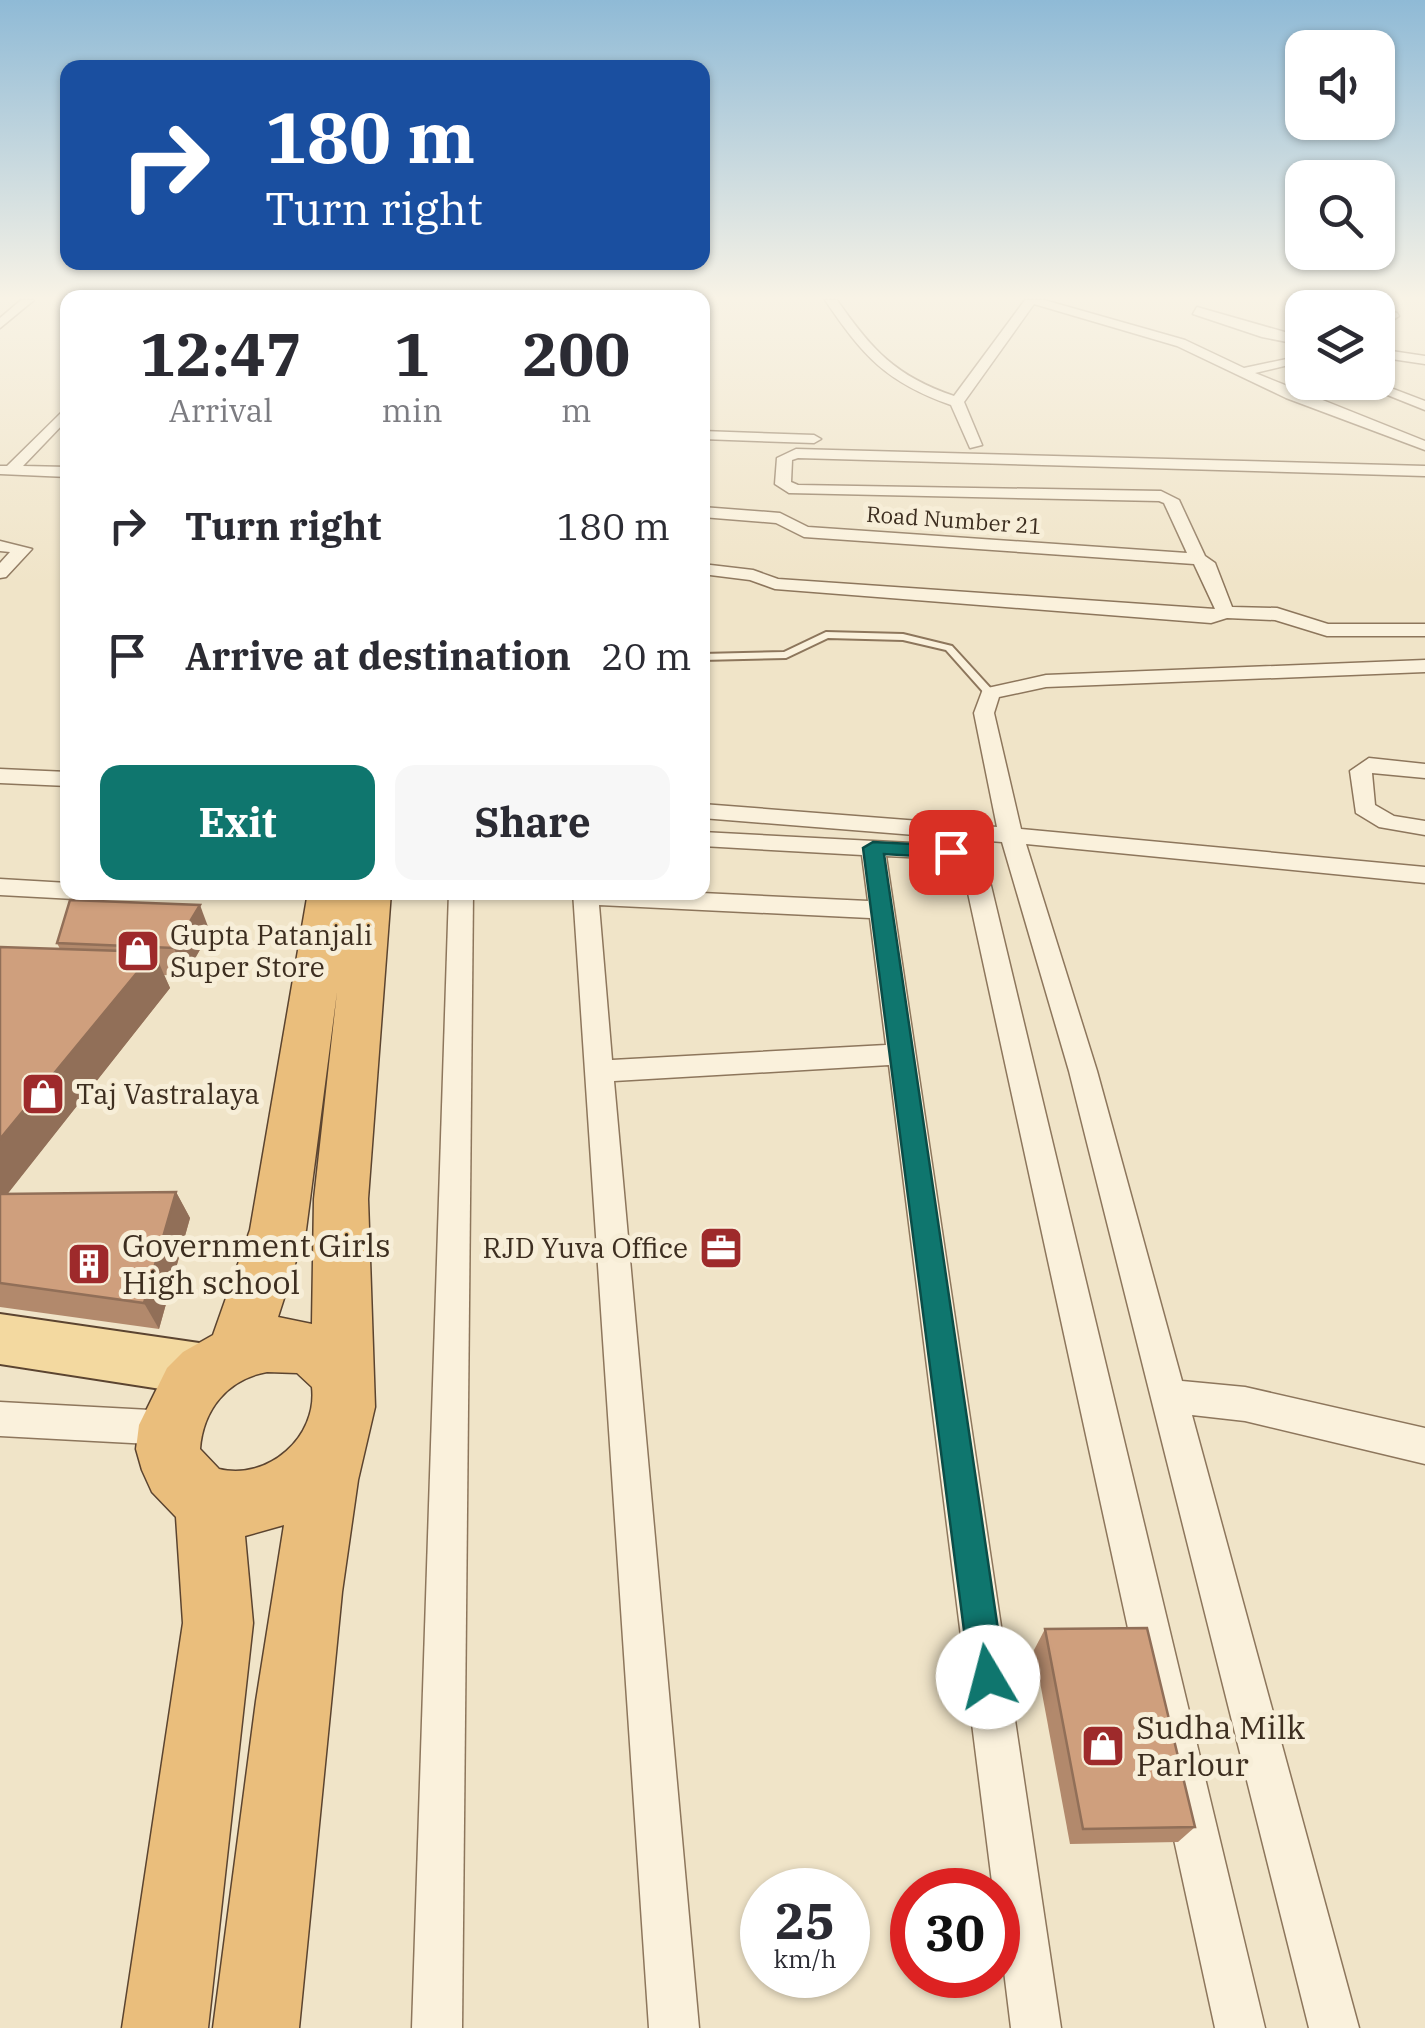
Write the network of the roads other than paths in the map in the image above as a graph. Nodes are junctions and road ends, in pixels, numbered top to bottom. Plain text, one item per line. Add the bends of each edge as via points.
1 (933, 395) edge
2 (961, 395) edge
3 (1292, 395) edge
4 (1395, 395) edge
5 (957, 402) junction
6 (1425, 406) edge
7 (60, 418) edge
8 (710, 435) edge
9 (975, 445) junction
10 (1425, 446) edge
11 (1152, 457) junction
12 (1425, 461) edge
13 (6, 470) edge
14 (1425, 471) edge
15 (60, 472) edge
16 (1171, 500) junction
17 (710, 513) edge
18 (0, 546) edge
19 (1202, 561) junction
20 (710, 570) edge
21 (0, 573) edge
22 (1225, 612) junction
23 (1425, 630) edge
24 (710, 657) edge
25 (1425, 666) edge
26 (990, 693) junction
27 (1425, 770) edge
28 (0, 776) edge
29 (60, 779) edge
30 (710, 812) edge
31 (1425, 828) edge
32 (1012, 836) junction
33 (710, 839) edge
34 (873, 848) junction
35 (1425, 876) edge
36 (0, 887) edge
37 (60, 890) edge
38 (328, 900) edge
39 (369, 900) edge
40 (460, 900) edge
41 (585, 900) edge
42 (696, 900) edge
43 (882, 910) junction
44 (902, 1054) junction
45 (599, 1071) junction
46 (0, 1339) edge
47 (222, 1361) junction
48 (1166, 1396) junction
49 (338, 1412) junction
50 (0, 1419) edge
51 (169, 1428) junction
52 (1425, 1446) edge
53 (208, 1501) junction
54 (165, 2028) edge
55 (256, 2028) edge
56 (437, 2028) edge
57 (674, 2028) edge
58 (1036, 2028) edge
59 (1240, 2028) edge
60 (1334, 2028) edge

1 - 5 street
2 - 5 street
3 - 10 street
4 - 6 street
5 - 9 street
7 - 13 street
8 - 9 street
9 - 11 street
11 - 12 street
11 - 14 street
11 - 16 street
11 - 16 street via 796,453 785,458 783,484 795,490 1148,494
13 - 15 street
16 - 19 street
17 - 19 street, Road Number 21 via 780,518 804,532
18 - 21 street via 23,549
19 - 22 street
20 - 22 street via 753,574 774,584
22 - 23 street via 1277,614 1326,630
24 - 26 lane via 786,655 826,635 903,637 950,648
25 - 26 street via 1046,681
26 - 32 street via 984,714
27 - 31 street via 1370,765 1360,772 1364,808 1372,816
28 - 29 street
30 - 32 street
32 - 35 street
32 - 48 street via 1083,1071
33 - 34 street
34 - 43 street
34 - 59 street via 951,852 975,868
36 - 37 street
38 - 47 highway via 278,1230
39 - 49 highway via 342,1199
40 - 56 street
41 - 45 street
42 - 43 street
43 - 44 street
44 - 45 street
44 - 58 street
45 - 57 street
46 - 47 main road via 100,1354
47 - 49 highway via 270,1343 302,1345 326,1359
47 - 51 highway via 182,1397
48 - 52 street via 1244,1404
48 - 60 street
49 - 53 highway via 312,1472 279,1495 243,1505
49 - 55 highway via 307,1591
50 - 51 street
51 - 53 highway via 168,1459 182,1485
53 - 54 highway via 218,1623

